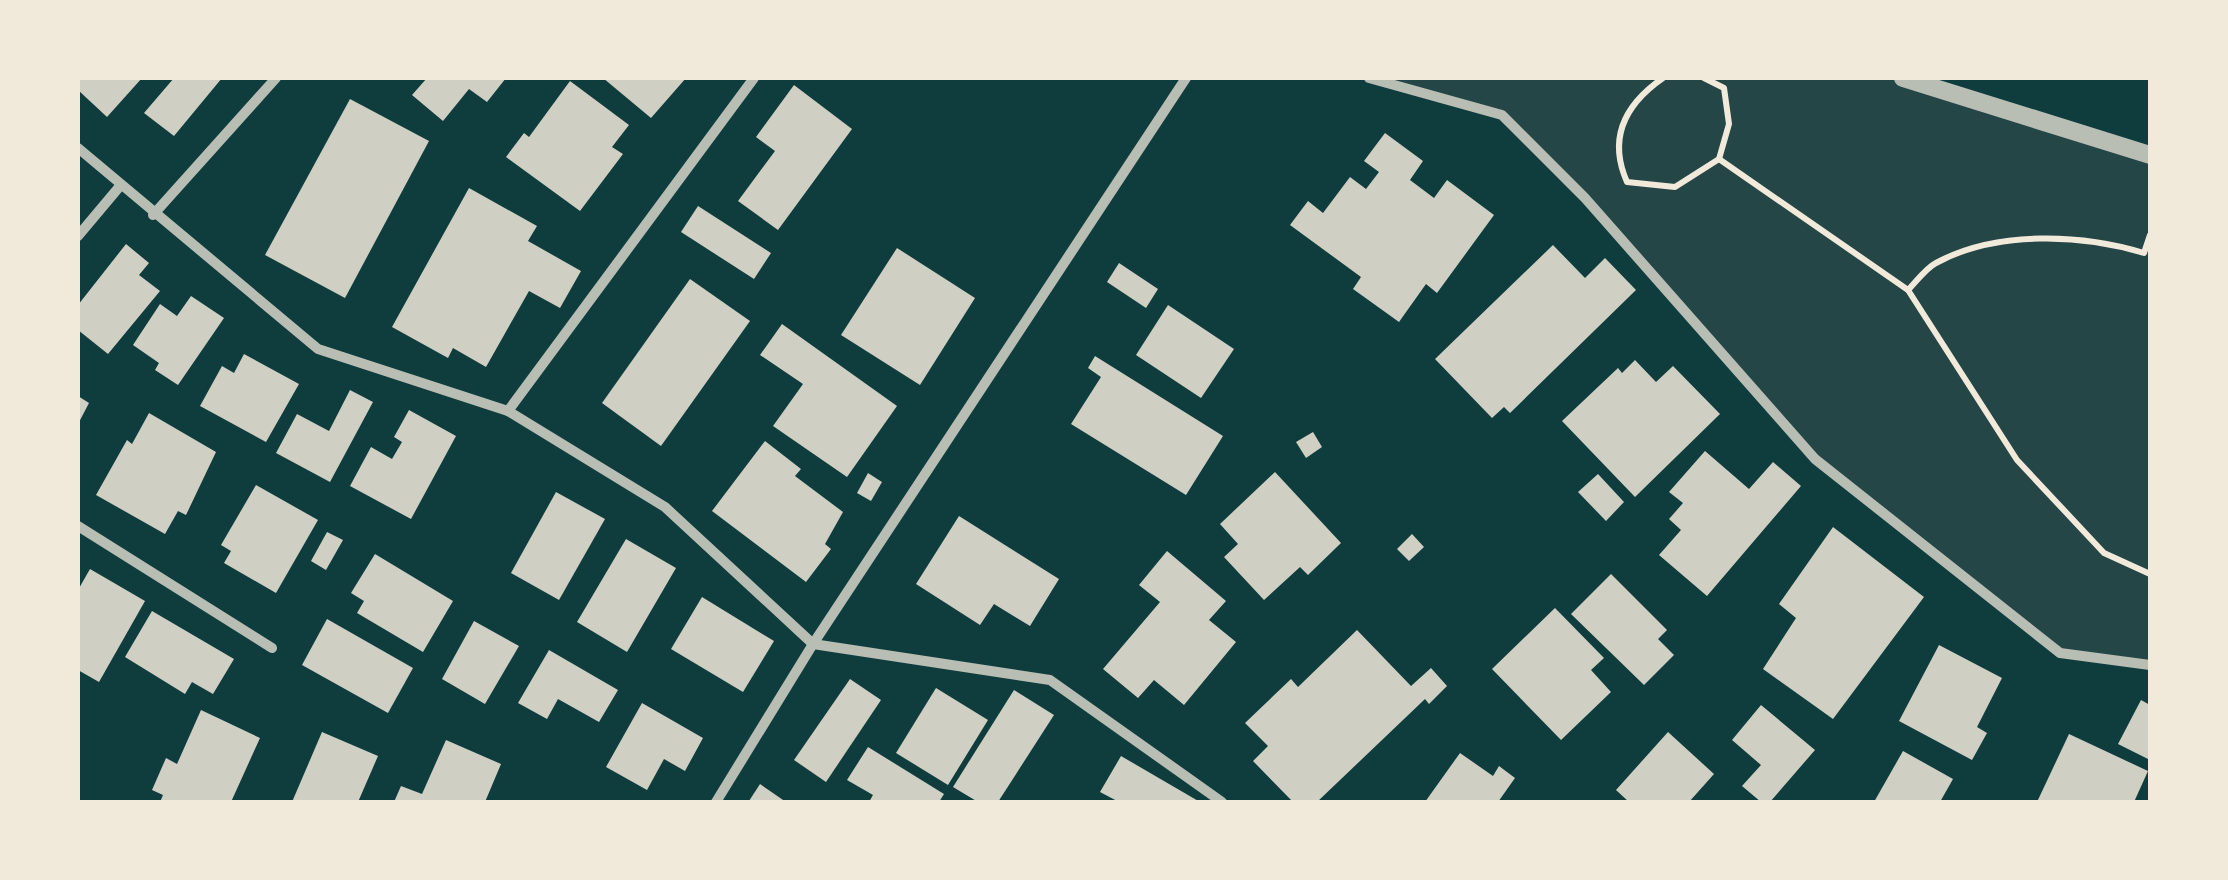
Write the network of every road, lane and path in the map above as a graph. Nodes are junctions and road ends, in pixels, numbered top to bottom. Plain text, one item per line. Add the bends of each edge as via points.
1 (276, 78) edge
2 (754, 78) edge
3 (1186, 78) edge
4 (1368, 78) edge
5 (1663, 78) edge
6 (1704, 78) edge
7 (1903, 78) edge
8 (78, 148) edge
9 (2150, 155) edge
10 (1719, 158) junction
11 (120, 186) junction
12 (153, 215) junction
13 (2150, 235) edge
14 (78, 236) edge
15 (1908, 290) junction
16 (508, 411) junction
17 (78, 526) edge
18 (2150, 574) edge
19 (813, 644) junction
20 (272, 648) dead end
21 (2150, 665) edge
22 (716, 802) edge
23 (1222, 802) edge

1 - 12 street
2 - 16 street
3 - 19 street
4 - 21 street via 1502,115 1585,198 1815,459 2060,653
5 - 10 path via 1624,117 1615,156 1627,182 1674,187
6 - 10 path via 1724,88 1729,124
7 - 9 street
8 - 11 street
10 - 15 path
11 - 12 street
11 - 14 street
12 - 16 street via 318,348
13 - 15 path via 2144,253 2070,237 2000,243 1934,263
15 - 18 path via 2016,460 2104,554
16 - 19 street via 666,507
17 - 20 street
19 - 22 street
19 - 23 street via 1050,680

